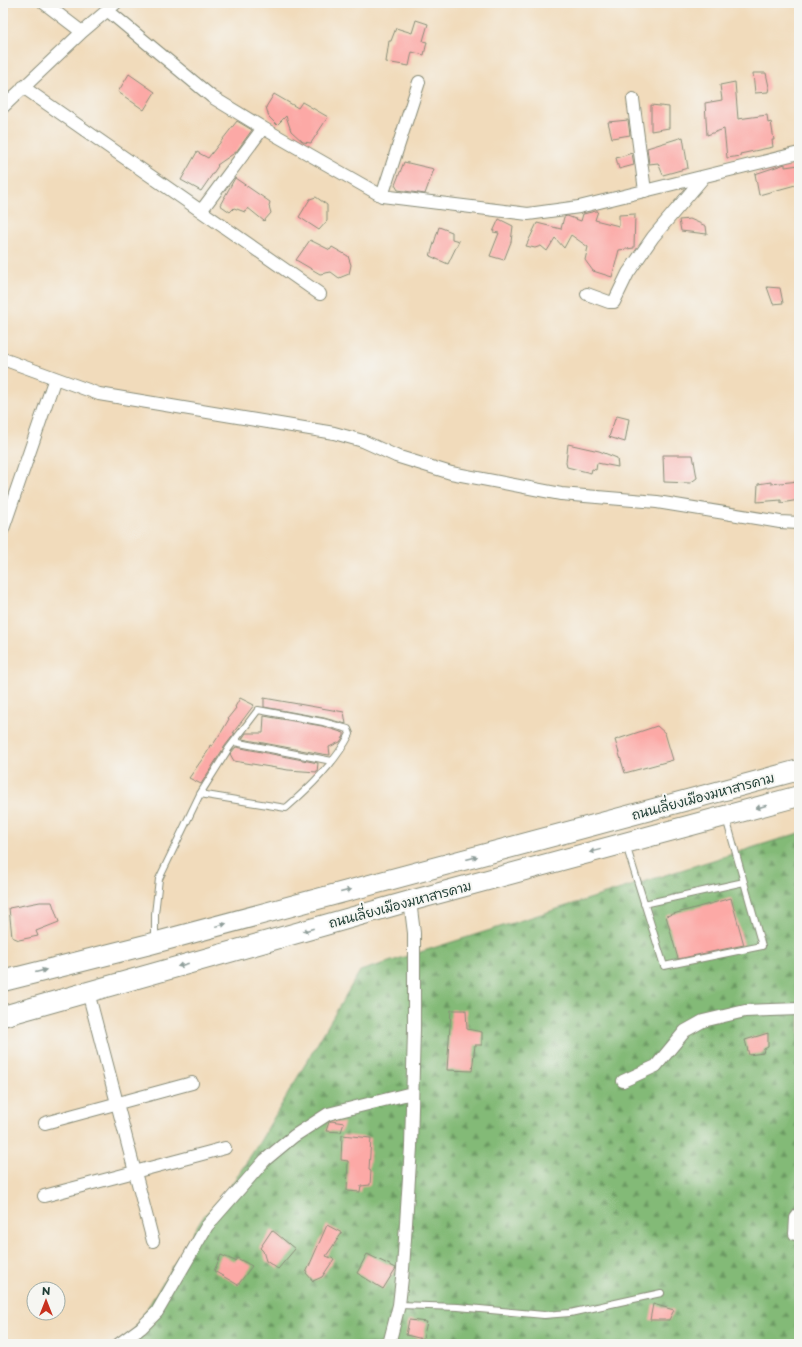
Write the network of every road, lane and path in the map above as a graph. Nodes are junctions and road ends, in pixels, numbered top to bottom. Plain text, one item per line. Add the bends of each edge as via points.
1 (44, 3) edge
2 (112, 7) edge
3 (82, 32) junction
4 (419, 82) dead end
5 (23, 87) junction
6 (633, 99) dead end
7 (3, 107) edge
8 (263, 128) junction
9 (799, 153) edge
10 (703, 178) junction
11 (645, 190) junction
12 (382, 196) junction
13 (201, 211) junction
14 (320, 294) dead end
15 (587, 294) dead end
16 (3, 359) edge
17 (55, 378) junction
18 (799, 523) edge
19 (3, 529) edge
20 (234, 742) junction
21 (332, 761) junction
22 (799, 770) edge
23 (200, 794) junction
24 (799, 796) edge
25 (725, 817) junction
26 (625, 844) junction
27 (744, 882) junction
28 (410, 901) junction
29 (644, 904) junction
30 (155, 942) junction
31 (3, 981) edge
32 (88, 992) junction
33 (799, 1009) edge
34 (3, 1016) edge
35 (623, 1081) dead end
36 (192, 1083) dead end
37 (412, 1093) junction
38 (117, 1104) junction
39 (45, 1123) dead end
40 (225, 1148) dead end
41 (135, 1172) junction
42 (44, 1196) dead end
43 (799, 1214) edge
44 (795, 1234) dead end
45 (153, 1241) dead end
46 (661, 1293) dead end
47 (399, 1305) junction
48 (119, 1344) edge
49 (389, 1344) edge

1 - 3 street
2 - 3 street
2 - 8 street via 212,97
3 - 5 street
4 - 12 street
5 - 7 street
5 - 13 street
6 - 11 street
8 - 12 street
8 - 13 street
9 - 10 street
10 - 11 street
10 - 15 street via 653,237 628,273 614,302
11 - 12 street via 579,208 528,214
13 - 14 street
16 - 17 street
17 - 18 street via 99,394 334,433 451,473 561,494 657,502
17 - 19 street
20 - 21 lane
20 - 21 lane via 258,710 323,722 348,729 350,734
20 - 23 lane
21 - 23 lane via 308,789 286,808
30 -> 22 highway, ถนนเลี่ยงเมืองมหาสารคาม
23 - 30 lane via 159,879 154,914
24 -> 25 highway, ถนนเลี่ยงเมืองมหาสารคาม
25 - 26 highway, ถนนเลี่ยงเมืองมหาสารคาม
25 - 27 lane
26 -> 28 highway, ถนนเลี่ยงเมืองมหาสารคาม
26 - 29 lane
27 - 29 lane
27 - 29 lane via 762,946 664,966
28 -> 32 highway, ถนนเลี่ยงเมืองมหาสารคาม
28 - 37 street via 414,933
31 -> 30 highway, ถนนเลี่ยงเมืองมหาสารคาม
32 - 34 highway, ถนนเลี่ยงเมืองมหาสารคาม
32 - 38 street
33 - 35 street via 745,1011 703,1021 685,1031 656,1066
36 - 38 street
37 - 47 street via 404,1269
37 - 48 street via 328,1114 294,1136 265,1160 206,1226 157,1312 142,1328
38 - 39 street
38 - 41 street
40 - 41 street
41 - 42 street
41 - 45 street
43 - 44 street via 796,1218
46 - 47 lane via 570,1313 551,1314
47 - 49 street

